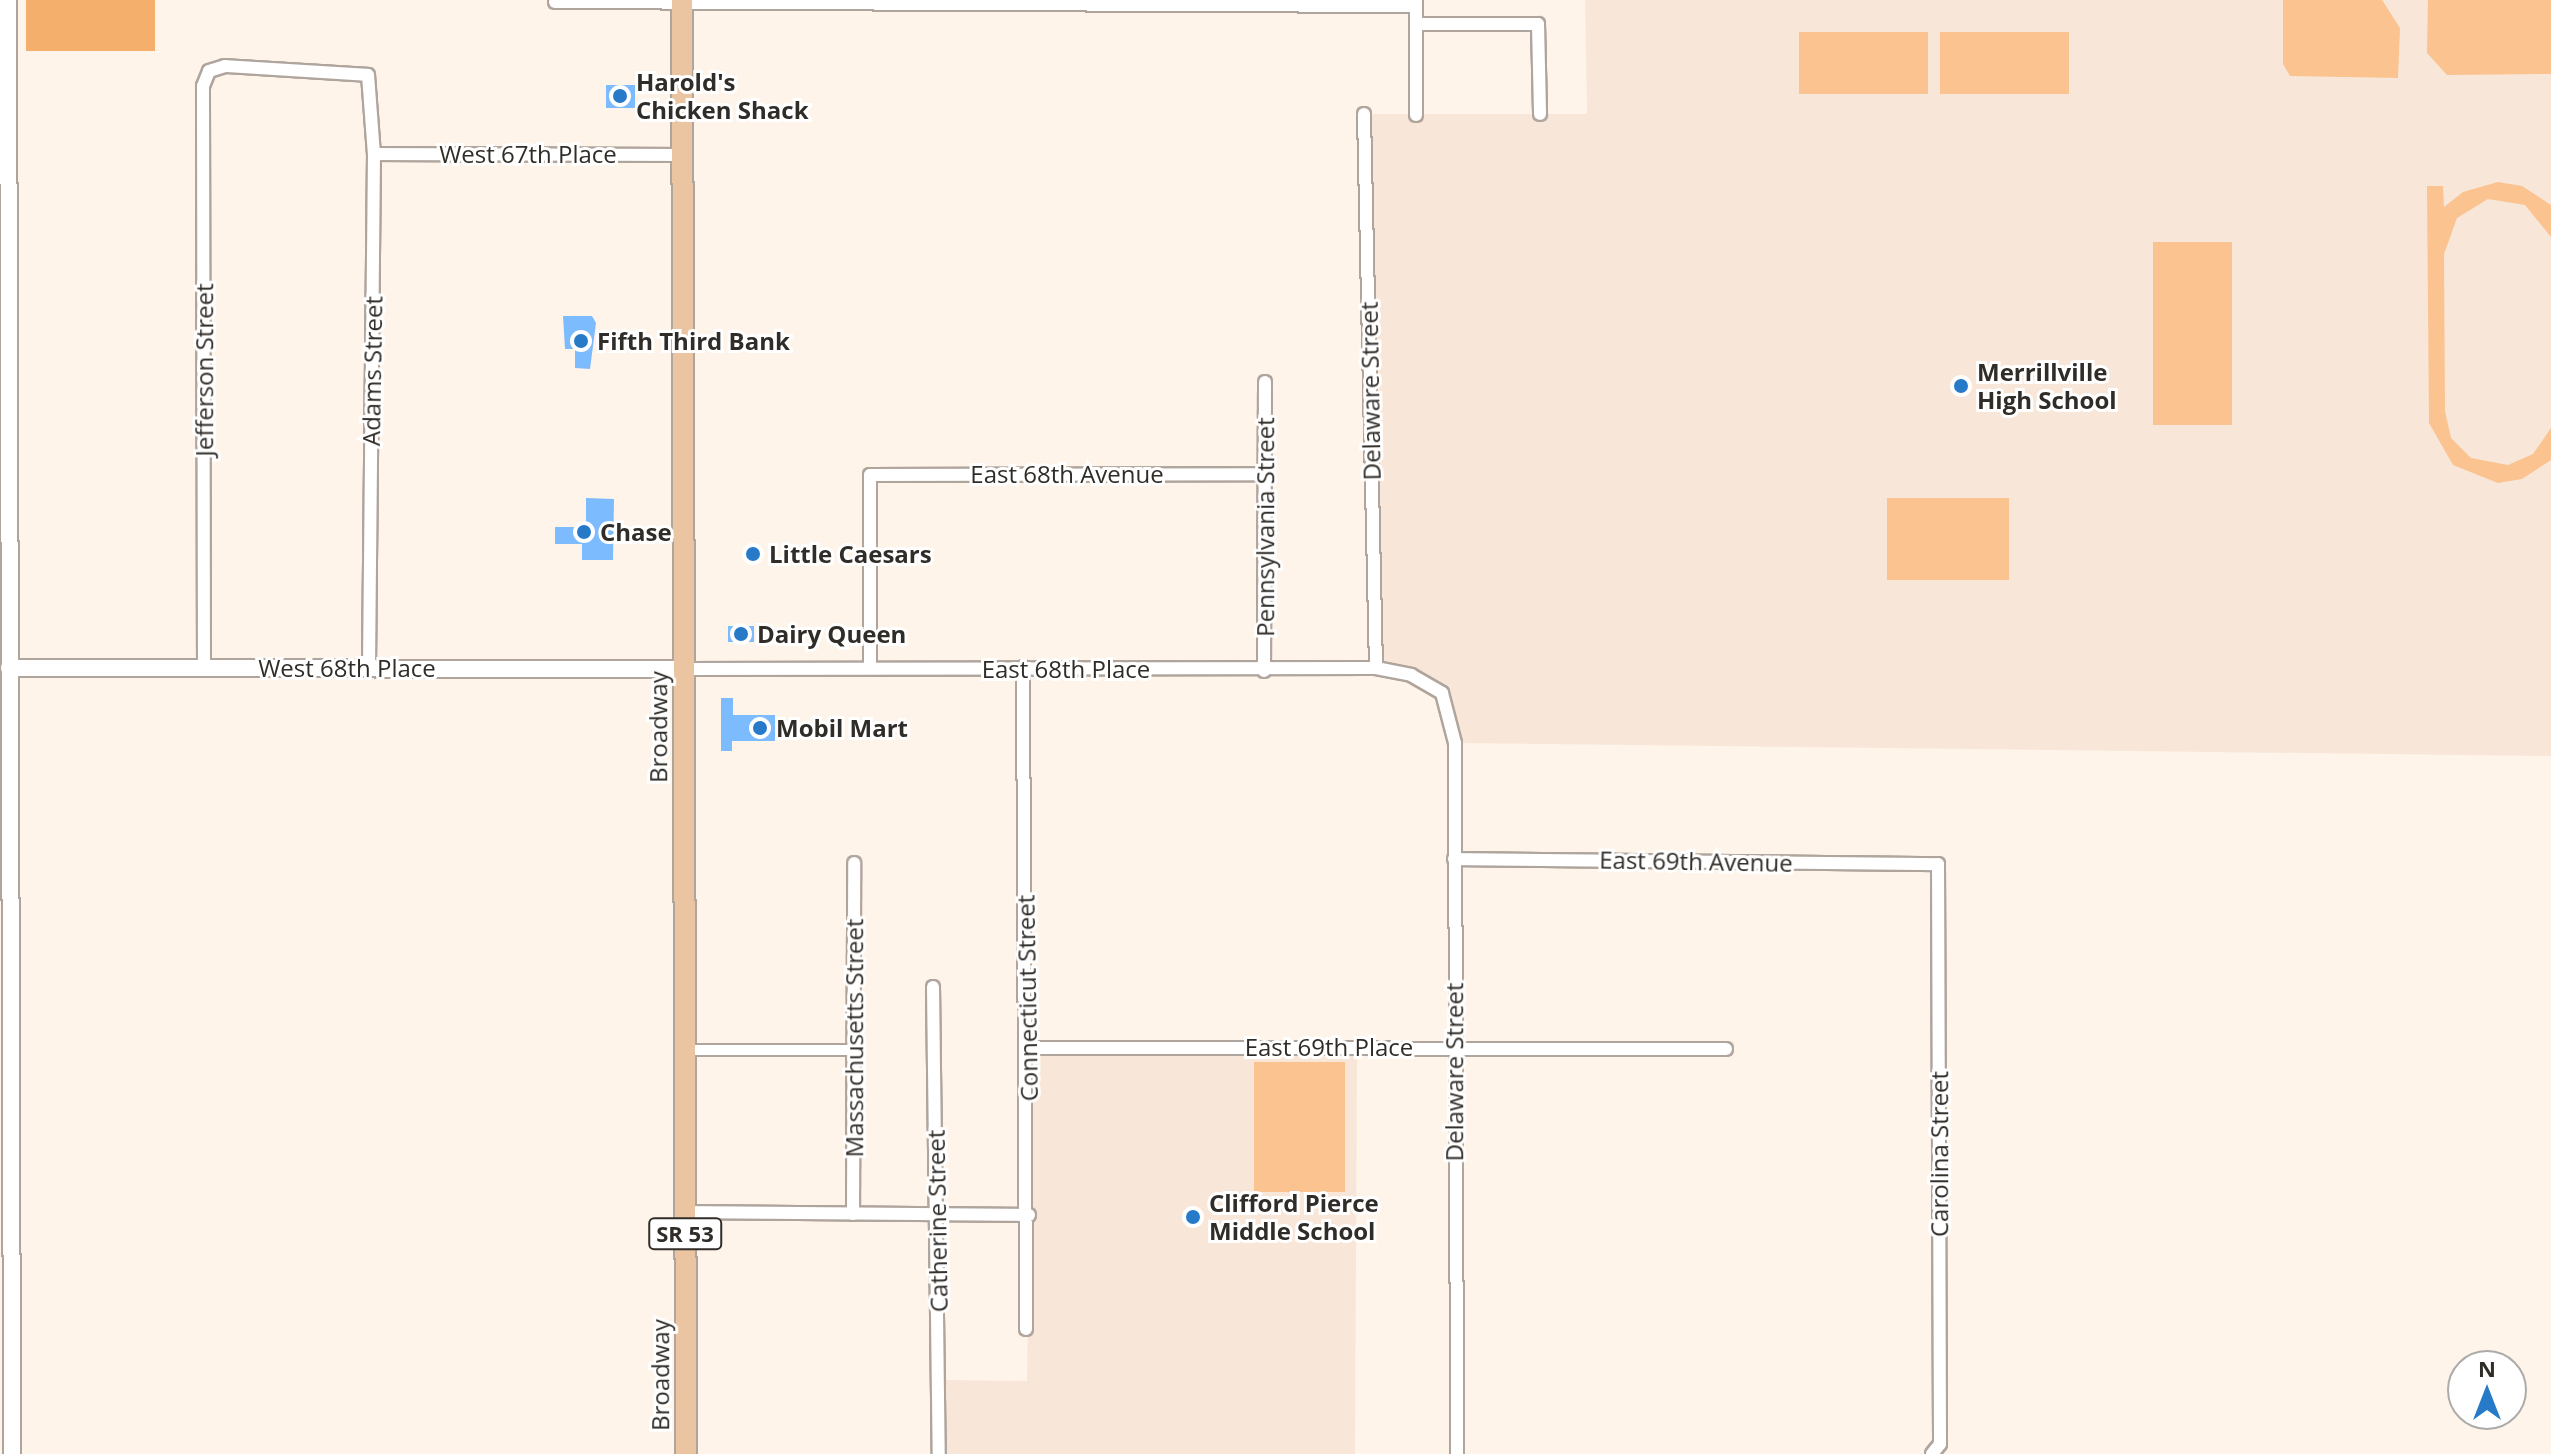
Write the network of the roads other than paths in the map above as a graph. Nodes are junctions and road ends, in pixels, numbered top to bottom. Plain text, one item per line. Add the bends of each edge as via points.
1 (8, 0) edge
2 (555, 2) dead end
3 (1087, 2) edge
4 (682, 3) edge
5 (1416, 3) edge
6 (898, 4) edge
7 (1268, 4) edge
8 (1416, 24) junction
9 (209, 71) joint
10 (1364, 114) dead end
11 (1540, 114) dead end
12 (1416, 115) dead end
13 (374, 154) junction
14 (682, 155) junction
15 (2, 319) edge
16 (1265, 382) dead end
17 (3, 401) edge
18 (1263, 474) junction
19 (369, 667) junction
20 (1023, 667) junction
21 (9, 668) junction
22 (870, 668) junction
23 (1376, 668) junction
24 (204, 669) junction
25 (684, 669) junction
26 (1264, 671) junction
27 (1442, 693) joint
28 (1454, 859) junction
29 (854, 863) dead end
30 (1938, 864) joint
31 (933, 987) dead end
32 (1454, 1046) junction
33 (1028, 1048) junction
34 (1726, 1049) dead end
35 (685, 1050) junction
36 (856, 1050) junction
37 (4, 1140) edge
38 (685, 1212) junction
39 (853, 1214) junction
40 (937, 1214) junction
41 (1029, 1215) junction
42 (1026, 1329) dead end
43 (1936, 1449) edge
44 (12, 1454) edge
45 (686, 1454) edge
46 (939, 1454) edge
47 (1457, 1454) edge

1 - 15 street
2 - 4 street
3 - 6 street
3 - 7 street
4 - 6 street
4 - 14 main road, Broadway / SR 53
5 - 7 street
5 - 8 street
8 - 11 street via 1538,24
8 - 12 street
9 - 13 street, Adams Street via 225,66 368,75
9 - 24 street, Jefferson Street via 203,86
10 - 23 street, Delaware Street
13 - 14 street, West 67th Place
13 - 19 street, Adams Street
14 - 25 main road, Broadway / SR 53
15 - 17 street
16 - 18 street, Pennsylvania Street
17 - 21 street
18 - 22 street, East 68th Avenue via 870,475
18 - 26 street, Pennsylvania Street
19 - 24 street, West 68th Place
19 - 25 street, West 68th Place
20 - 22 street, East 68th Place
20 - 26 street, East 68th Place
20 - 33 street, Connecticut Street
21 - 24 street, West 68th Place
21 - 37 street
22 - 25 street, East 68th Place
23 - 26 street, East 68th Place
23 - 27 street, East 68th Place via 1411,675
25 - 35 main road, Broadway / SR 53
27 - 28 street, Delaware Street via 1455,743
28 - 30 street, East 69th Avenue
28 - 32 street, Delaware Street
29 - 36 street, Massachusetts Street
30 - 43 street, Carolina Street
31 - 40 street, Catherine Street
32 - 33 street, East 69th Place
32 - 34 street, East 69th Place
32 - 47 street, Delaware Street
33 - 41 street, Connecticut Street
35 - 36 street
35 - 38 main road, Broadway / SR 53
36 - 39 street, Massachusetts Street
37 - 44 street
38 - 39 street
38 - 45 main road, Broadway / SR 53
39 - 40 street
40 - 41 street
40 - 46 street, Catherine Street
41 - 42 street, Connecticut Street

